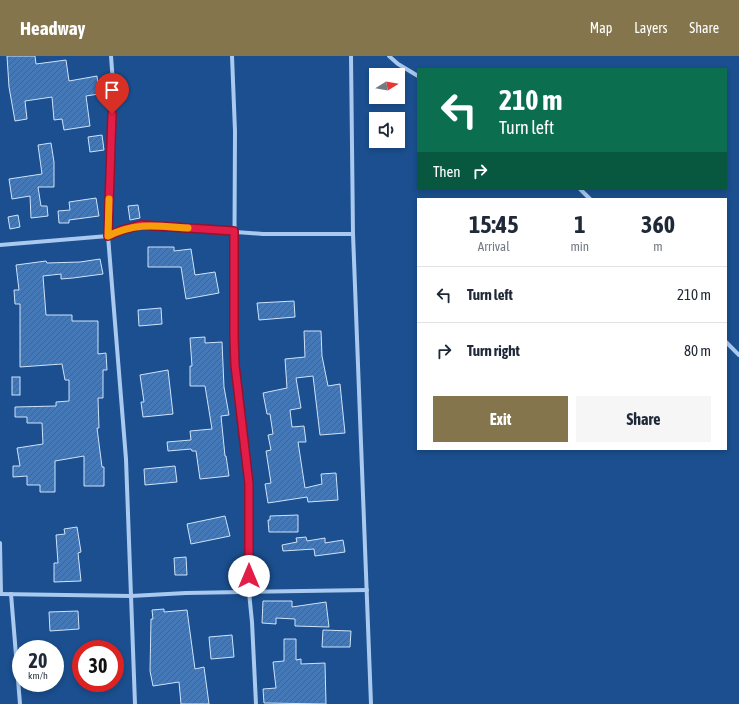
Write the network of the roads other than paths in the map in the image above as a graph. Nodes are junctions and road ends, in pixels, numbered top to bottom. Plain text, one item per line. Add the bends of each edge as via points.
1 (111, 56) edge
2 (232, 56) edge
3 (352, 56) edge
4 (389, 56) edge
5 (417, 75) edge
6 (581, 190) edge
7 (589, 198) edge
8 (234, 231) junction
9 (353, 234) junction
10 (108, 236) junction
11 (0, 245) edge
12 (727, 343) edge
13 (739, 355) edge
14 (0, 543) edge
15 (367, 590) junction
16 (249, 592) junction
17 (1, 594) edge
18 (11, 594) junction
19 (131, 596) junction
20 (20, 704) edge
21 (135, 704) edge
22 (256, 704) edge
23 (371, 704) edge

1 - 10 street via 113,83
2 - 8 street via 235,131
3 - 9 street
4 - 5 street
6 - 7 street
8 - 9 street via 263,234
8 - 10 street via 141,225
8 - 16 street via 235,365 249,484
9 - 15 street
10 - 11 street
10 - 19 street via 126,459
12 - 13 street
14 - 17 street
15 - 16 street
15 - 23 street
16 - 19 street
16 - 22 street
17 - 18 street
18 - 19 street
18 - 20 street
19 - 21 street

